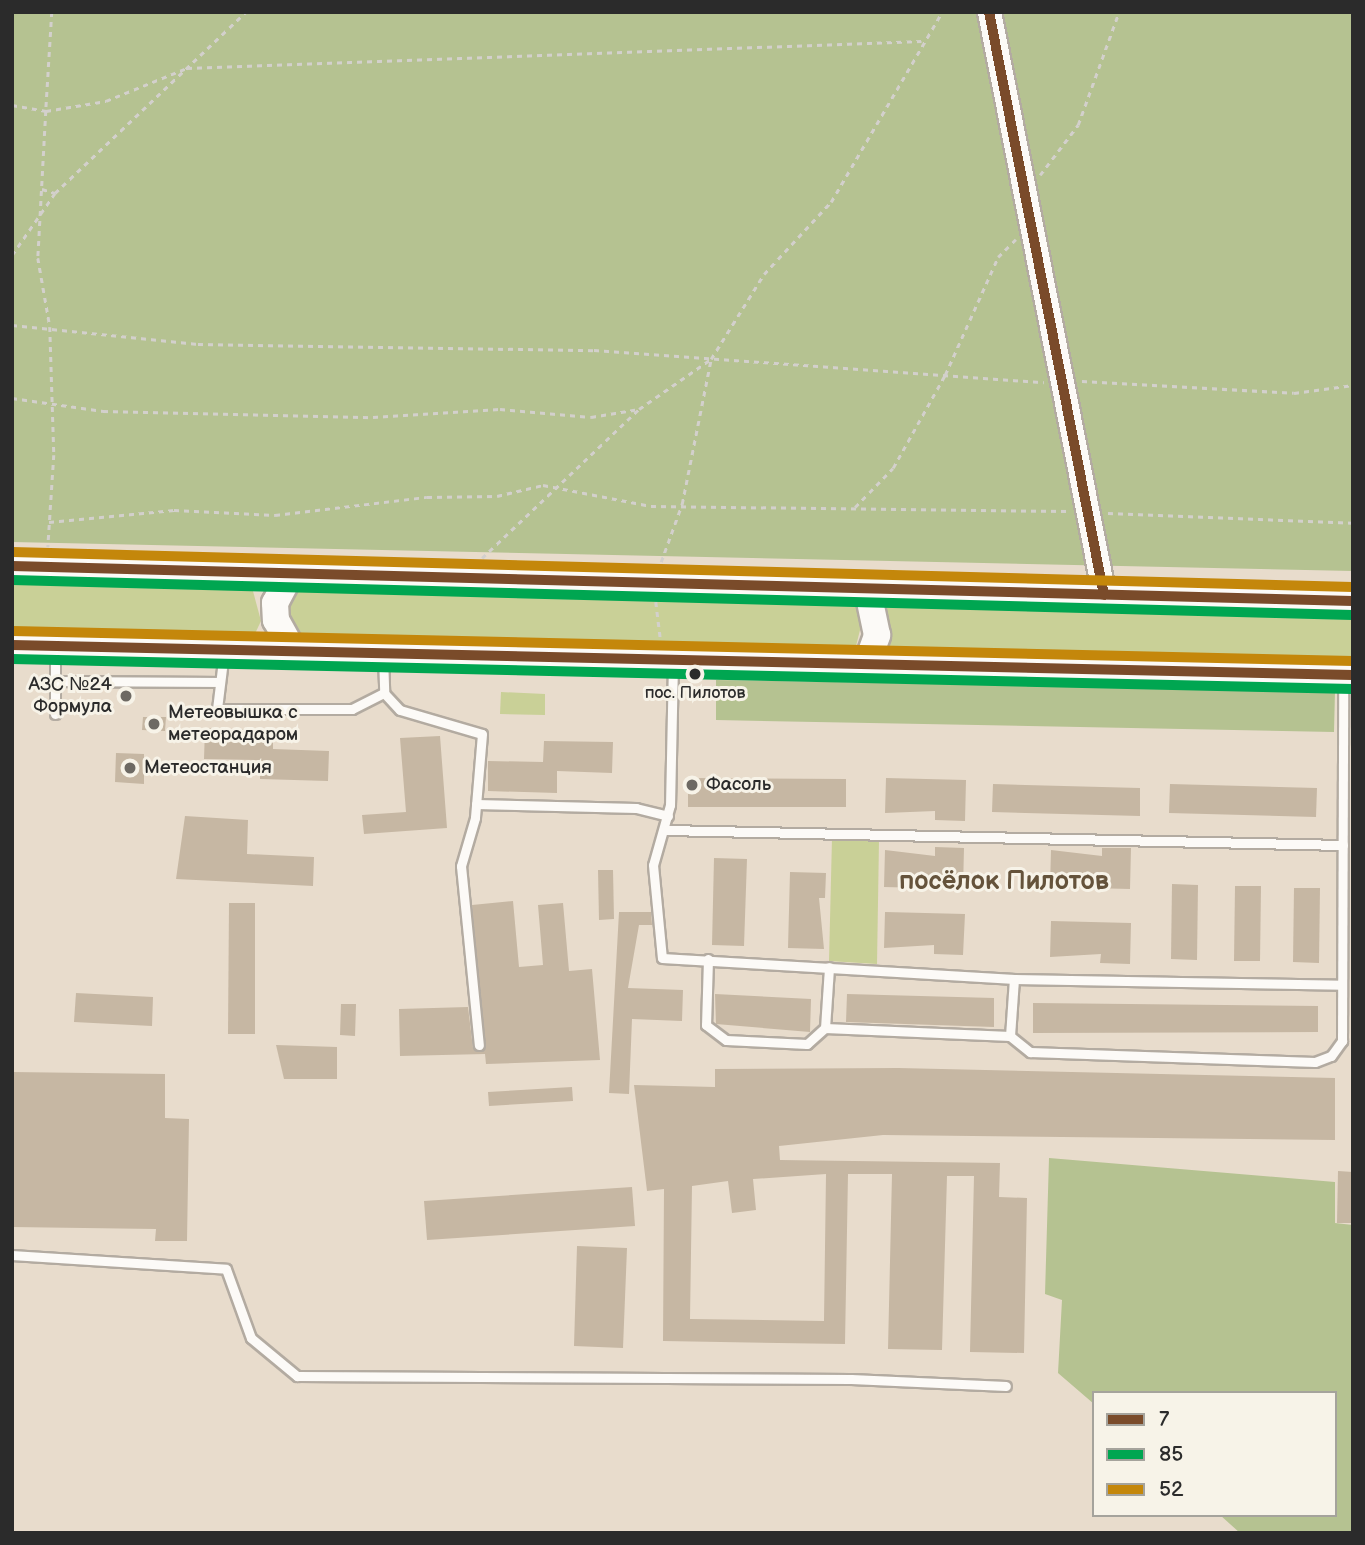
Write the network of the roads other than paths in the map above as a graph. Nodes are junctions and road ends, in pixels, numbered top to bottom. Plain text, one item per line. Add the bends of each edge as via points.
1 (989, 12) edge
2 (12, 566) edge
3 (253, 572) junction
4 (291, 573) junction
5 (867, 587) junction
6 (1104, 595) junction
7 (1353, 601) edge
8 (12, 645) edge
9 (55, 646) junction
10 (225, 650) junction
11 (252, 651) junction
12 (294, 652) junction
13 (383, 654) junction
14 (668, 661) junction
15 (866, 666) junction
16 (1348, 675) edge
17 (55, 681) junction
18 (219, 682) junction
19 (384, 693) junction
20 (55, 714) dead end
21 (477, 804) junction
22 (668, 816) junction
23 (666, 830) junction
24 (1343, 845) junction
25 (708, 959) junction
26 (829, 967) junction
27 (1014, 979) junction
28 (1342, 985) junction
29 (825, 1028) junction
30 (1010, 1036) junction
31 (479, 1045) dead end
32 (12, 1255) edge
33 (1006, 1386) dead end

1 - 6 street
2 - 3 main road
3 - 4 main road
3 - 11 main road via 262,585 267,621
4 - 5 main road
4 - 12 main road via 275,603 276,620
5 - 6 main road
5 - 15 main road via 877,635
6 - 7 main road
8 - 9 main road
9 - 10 main road
9 - 17 lane
10 - 11 main road
10 - 18 lane
11 - 12 main road
12 - 13 main road
13 - 14 main road
13 - 19 lane
14 - 15 main road
14 - 22 lane
15 - 16 main road
16 - 24 lane
17 - 18 lane
17 - 20 lane
18 - 19 lane via 217,709 352,709
19 - 21 lane via 400,710 482,734
21 - 22 lane via 636,808
21 - 31 lane via 461,866
22 - 23 lane
23 - 24 lane
23 - 25 lane via 653,864 662,958
24 - 28 lane
25 - 26 lane
25 - 29 lane via 706,1025 726,1040 807,1044
26 - 27 lane
26 - 29 lane
27 - 28 lane
27 - 30 lane
28 - 30 lane via 1342,1041 1315,1062 1030,1052
29 - 30 lane
32 - 33 lane via 226,1269 251,1338 297,1376 851,1379

